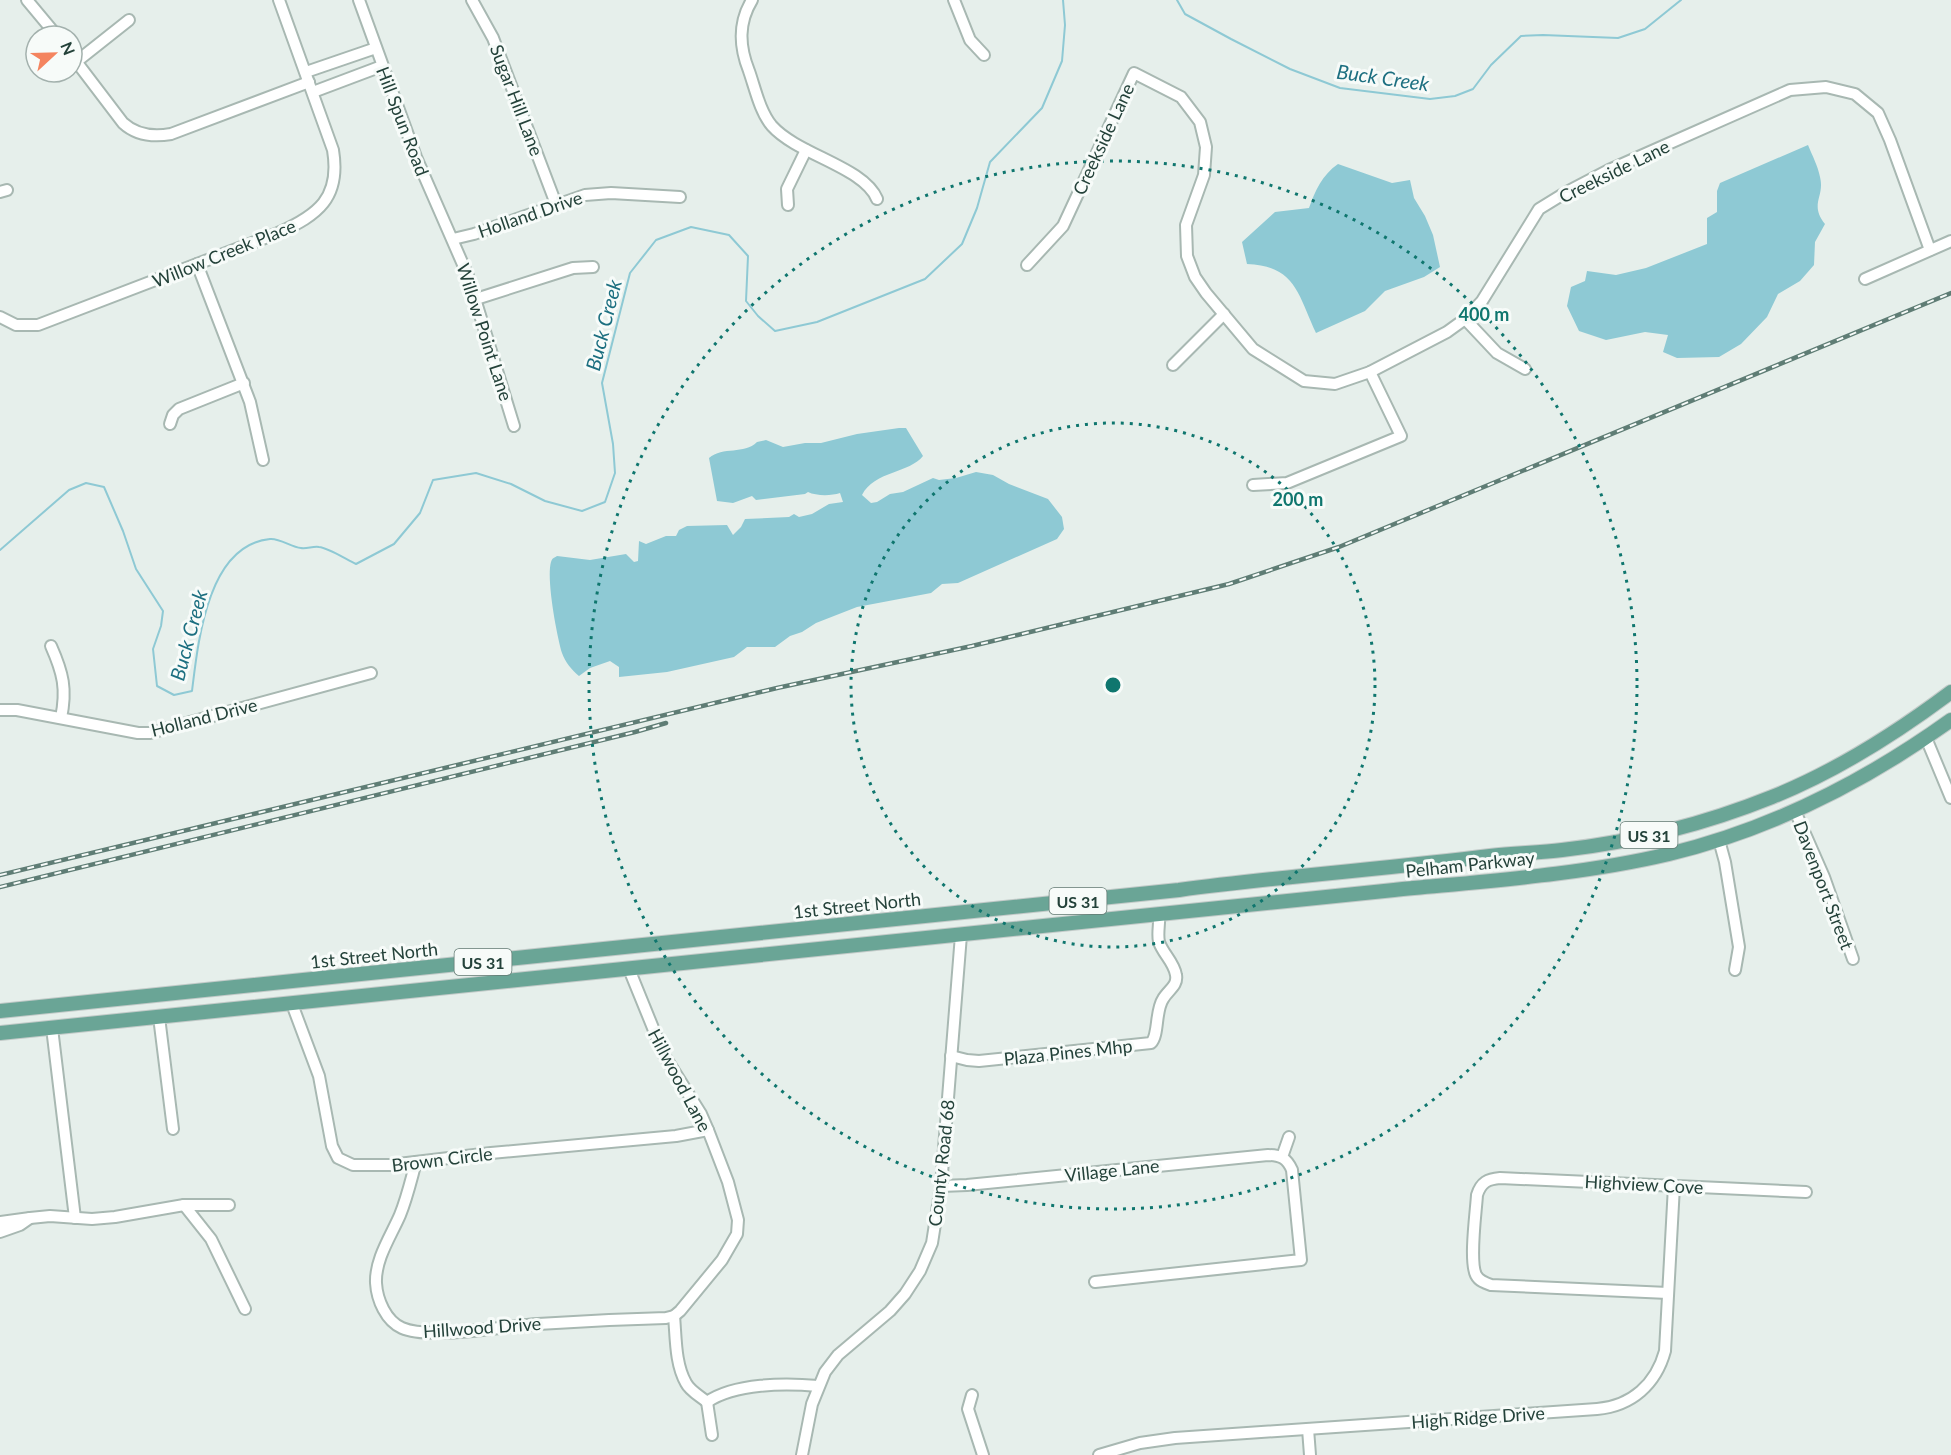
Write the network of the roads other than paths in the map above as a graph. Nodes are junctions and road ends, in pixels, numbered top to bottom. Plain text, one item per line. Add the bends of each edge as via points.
1 (27, 0) edge
2 (279, 0) edge
3 (359, 0) edge
4 (472, 0) edge
5 (753, 0) edge
6 (954, 0) edge
7 (129, 20) dead end
8 (47, 24) edge
9 (376, 48) junction
10 (84, 52) edge
11 (984, 56) dead end
12 (382, 66) junction
13 (84, 72) edge
14 (309, 82) junction
15 (806, 150) junction
16 (680, 197) dead end
17 (877, 199) dead end
18 (556, 204) junction
19 (788, 205) dead end
20 (453, 239) junction
21 (1951, 241) edge
22 (1929, 250) junction
23 (197, 264) junction
24 (1027, 265) dead end
25 (593, 267) dead end
26 (1865, 279) dead end
27 (476, 298) junction
28 (1224, 314) junction
29 (0, 317) edge
30 (1466, 319) junction
31 (1173, 365) dead end
32 (1525, 369) dead end
33 (1370, 372) junction
34 (244, 383) junction
35 (170, 424) dead end
36 (514, 426) dead end
37 (263, 460) dead end
38 (1253, 485) dead end
39 (51, 646) dead end
40 (371, 673) dead end
41 (1951, 692) edge
42 (0, 710) edge
43 (1920, 715) junction
44 (61, 718) junction
45 (1951, 720) edge
46 (1926, 738) junction
47 (1814, 778) junction
48 (1951, 798) edge
49 (1820, 800) junction
50 (1795, 811) junction
51 (1713, 818) junction
52 (1719, 840) junction
53 (1596, 845) junction
54 (1491, 856) junction
55 (1599, 867) junction
56 (1327, 875) junction
57 (1495, 880) junction
58 (1190, 889) junction
59 (1328, 897) junction
60 (1195, 910) junction
61 (966, 912) junction
62 (1159, 914) junction
63 (851, 924) junction
64 (743, 935) junction
65 (961, 935) junction
66 (852, 946) junction
67 (622, 947) junction
68 (543, 956) junction
69 (747, 957) junction
70 (1853, 959) dead end
71 (417, 969) junction
72 (629, 969) junction
73 (1735, 970) dead end
74 (544, 978) junction
75 (291, 982) junction
76 (419, 990) junction
77 (156, 996) junction
78 (292, 1004) junction
79 (53, 1006) junction
80 (0, 1011) edge
81 (159, 1017) junction
82 (52, 1028) junction
83 (0, 1033) edge
84 (951, 1056) junction
85 (173, 1129) dead end
86 (708, 1130) junction
87 (1288, 1137) dead end
88 (1282, 1157) junction
89 (416, 1162) junction
90 (941, 1186) junction
91 (1674, 1186) junction
92 (1806, 1192) dead end
93 (184, 1205) junction
94 (229, 1205) dead end
95 (30, 1218) junction
96 (75, 1218) junction
97 (0, 1222) edge
98 (0, 1232) edge
99 (1095, 1282) dead end
100 (1668, 1293) junction
101 (245, 1309) dead end
102 (674, 1316) junction
103 (818, 1386) junction
104 (972, 1395) dead end
105 (707, 1402) junction
106 (1308, 1429) junction
107 (712, 1436) dead end
108 (802, 1455) edge
109 (983, 1455) edge
110 (1099, 1455) edge
111 (1310, 1455) edge

1 - 8 street
2 - 14 street, Willow Creek Place
3 - 9 street, Hill Spun Road
4 - 18 street, Sugar Hill Lane via 494,39
5 - 15 street via 741,36 747,65 770,124
6 - 11 street via 969,38
7 - 10 street
9 - 12 street, Hill Spun Road
9 - 14 street
12 - 14 street
12 - 20 street, Hill Spun Road via 416,158
13 - 14 street via 123,123 150,135 171,134
14 - 23 street, Willow Creek Place via 336,164 324,202 301,222
15 - 17 street via 868,184
15 - 19 street via 787,189
16 - 18 street, Holland Drive via 593,193
18 - 20 street, Holland Drive
20 - 27 street, Willow Point Lane
21 - 22 street
22 - 26 street
22 - 30 street, Creekside Lane via 1878,113 1855,94 1826,87 1790,90 1609,170 1539,209 1482,301
23 - 29 street, Willow Creek Place via 38,325 16,325
23 - 34 street
24 - 28 street, Creekside Lane via 1063,226 1134,73 1181,97 1200,122 1206,147 1204,175 1186,225 1187,256 1195,277
25 - 27 street via 573,268
27 - 36 street, Willow Point Lane
28 - 31 street
28 - 33 street, Creekside Lane via 1252,349 1304,381 1335,384
30 - 32 street via 1497,352
30 - 33 street, Creekside Lane via 1447,333
33 - 38 street via 1401,436 1287,483
34 - 35 street via 179,409
34 - 37 street
39 - 44 street via 64,682
40 - 44 street, Holland Drive via 150,733
41 - 43 main road, Pelham Parkway / US 31
42 - 44 street, Holland Drive
43 - 46 main road
43 - 47 main road, Pelham Parkway / US 31
45 - 46 main road, Pelham Parkway / US 31
46 - 48 street
46 - 49 main road, Pelham Parkway / US 31
47 - 49 main road
47 - 51 main road, Pelham Parkway / US 31
49 - 50 main road, Pelham Parkway / US 31
50 - 52 main road, Pelham Parkway / US 31
50 - 70 street, Davenport Street
51 - 52 main road
51 - 53 main road, Pelham Parkway / US 31
52 - 55 main road, Pelham Parkway / US 31
52 - 73 street via 1739,947
53 - 54 main road, Pelham Parkway / US 31
53 - 55 main road
54 - 56 main road, Pelham Parkway / US 31
54 - 57 main road
55 - 57 main road, Pelham Parkway / US 31
56 - 58 main road, Pelham Parkway / US 31
56 - 59 main road
57 - 59 main road, Pelham Parkway / US 31
58 - 60 main road
58 - 61 main road, Pelham Parkway / US 31
59 - 60 main road, Pelham Parkway / US 31
60 - 62 main road, Pelham Parkway / US 31
61 - 63 main road, 1st Street North / US 31
61 - 65 main road
62 - 65 main road, Pelham Parkway / US 31
62 - 84 street, Plaza Pines Mhp via 1160,944 1172,961 1177,978 1162,999 1151,1043 979,1061
63 - 64 main road, 1st Street North / US 31
63 - 66 main road
64 - 67 main road, 1st Street North / US 31
64 - 69 main road
65 - 66 main road, US 31
65 - 84 street, County Road 68
66 - 69 main road, US 31
67 - 68 main road, 1st Street North / US 31
67 - 72 main road
68 - 71 main road, 1st Street North / US 31
68 - 74 main road
69 - 72 main road, US 31
71 - 75 main road, 1st Street North / US 31
71 - 76 main road
72 - 74 main road, US 31
72 - 86 street, Hillwood Lane via 654,1036
74 - 76 main road, US 31
75 - 77 main road, 1st Street North / US 31
75 - 78 main road
76 - 78 main road, US 31
77 - 79 main road, 1st Street North / US 31
77 - 81 main road
78 - 81 main road, US 31
78 - 89 street, Brown Circle via 316,1067 329,1137 338,1158 360,1166
79 - 80 main road, 1st Street North / US 31
79 - 82 main road
81 - 82 main road, US 31
81 - 85 street
82 - 83 main road, US 31
82 - 96 street
84 - 90 street, County Road 68
86 - 89 street, Brown Circle
86 - 102 street, Hillwood Lane via 728,1182 739,1226 714,1271
87 - 88 street
88 - 90 street, Village Lane via 1268,1155
88 - 99 street via 1292,1170 1301,1260
89 - 102 street, Hillwood Drive via 376,1279 380,1303 398,1326 421,1333 456,1332
90 - 103 street, County Road 68 via 932,1243 912,1284 890,1311 838,1355
91 - 92 street, Highview Cove
91 - 100 street, High Ridge Drive
91 - 100 street, Highview Cove via 1480,1179 1473,1265 1475,1282 1491,1285
93 - 94 street
93 - 96 street via 115,1217
93 - 101 street via 211,1239
95 - 96 street
95 - 97 street
95 - 98 street
100 - 106 street, High Ridge Drive via 1666,1341 1660,1367 1645,1389 1623,1403 1606,1408
102 - 105 street via 683,1378
103 - 105 street via 754,1388 725,1393
103 - 108 street, County Road 68 via 805,1428
104 - 109 street via 968,1409
105 - 107 street
106 - 110 street, High Ridge Drive via 1155,1440
106 - 111 street

